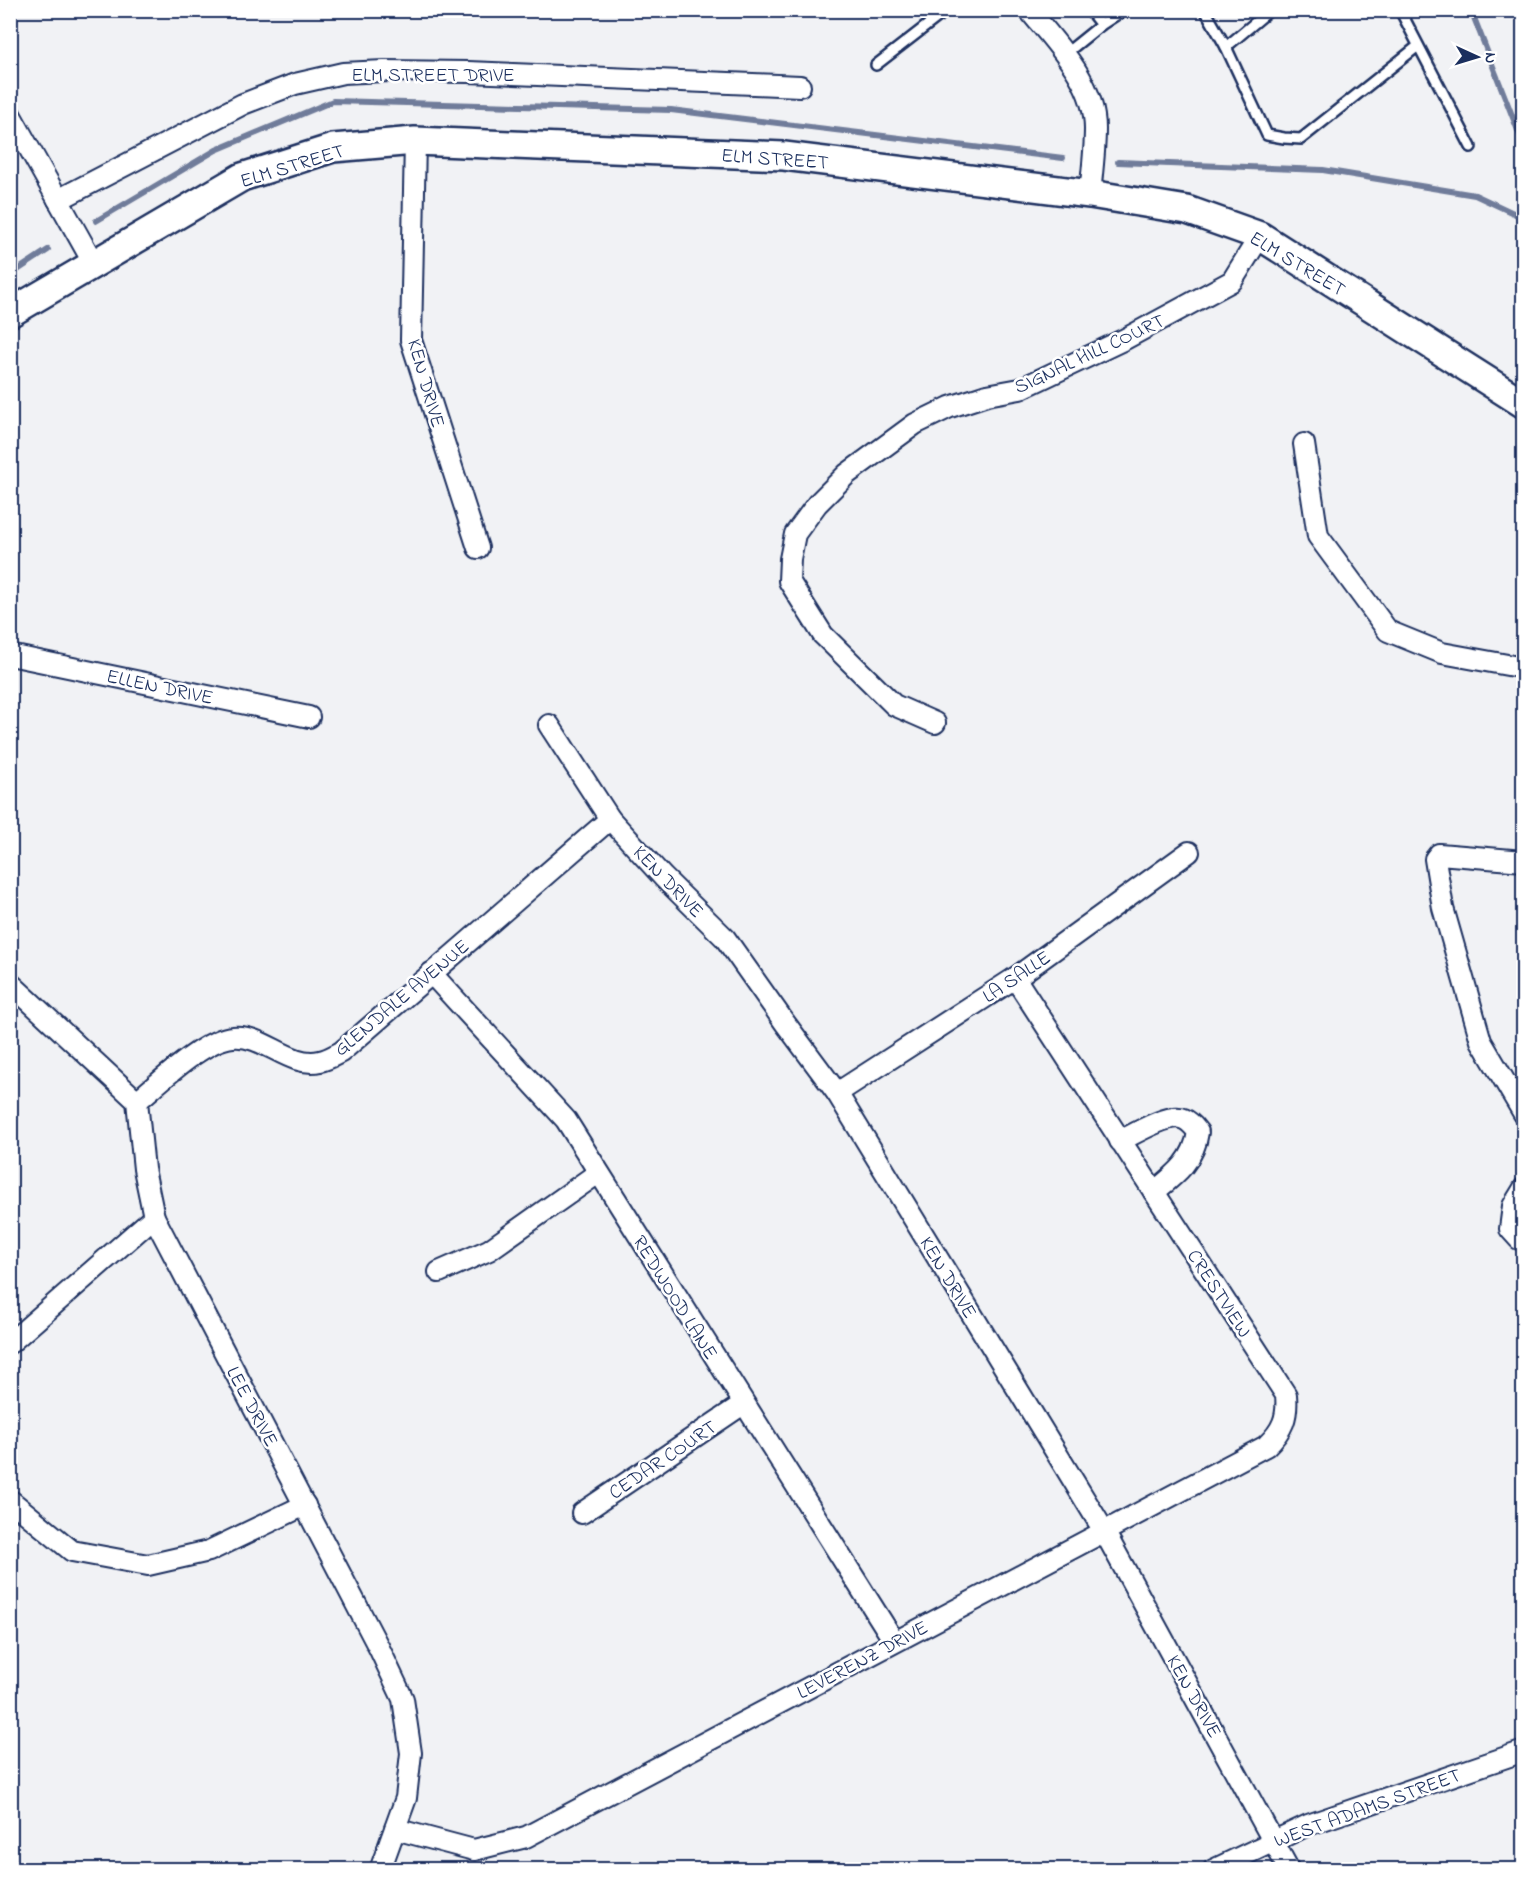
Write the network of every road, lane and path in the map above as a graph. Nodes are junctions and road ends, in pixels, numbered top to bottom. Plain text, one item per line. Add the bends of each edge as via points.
1 (947, 10) edge
2 (1029, 10) edge
3 (1089, 10) edge
4 (1124, 10) edge
5 (1205, 10) edge
6 (1270, 10) edge
7 (1400, 10) edge
8 (1101, 25) junction
9 (1418, 46) junction
10 (1226, 47) junction
11 (1065, 54) junction
12 (876, 65) dead end
13 (800, 86) dead end
14 (10, 114) edge
15 (415, 141) junction
16 (1471, 147) dead end
17 (1090, 194) junction
18 (58, 200) junction
19 (1260, 236) junction
20 (94, 264) junction
21 (10, 313) edge
22 (1524, 405) edge
23 (1304, 444) dead end
24 (478, 548) dead end
25 (10, 655) edge
26 (1524, 668) edge
27 (309, 717) dead end
28 (935, 723) dead end
29 (549, 725) dead end
30 (610, 819) junction
31 (1189, 852) dead end
32 (1524, 861) edge
33 (432, 973) junction
34 (1015, 978) junction
35 (10, 982) edge
36 (837, 1093) junction
37 (137, 1101) junction
38 (1524, 1113) edge
39 (1120, 1141) junction
40 (598, 1173) junction
41 (1524, 1188) edge
42 (1154, 1192) junction
43 (154, 1217) junction
44 (1524, 1239) edge
45 (439, 1272) dead end
46 (10, 1343) edge
47 (1286, 1395) joint
48 (743, 1404) junction
49 (10, 1500) edge
50 (305, 1505) junction
51 (582, 1513) dead end
52 (1104, 1531) junction
53 (894, 1641) junction
54 (1524, 1751) edge
55 (395, 1829) junction
56 (1274, 1840) junction
57 (380, 1869) edge
58 (1214, 1869) edge
59 (1289, 1869) edge

1 - 12 lane
2 - 11 street
3 - 8 lane
4 - 8 lane
5 - 10 lane
6 - 10 lane
7 - 9 lane
8 - 11 lane
9 - 10 lane via 1301,139 1267,135
9 - 16 lane
11 - 17 street via 1092,105 1095,128
13 - 18 street, ELM STREET DRIVE via 468,72 343,73 295,84 243,104
14 - 18 street
15 - 17 main road, ELM STREET via 784,156
15 - 20 main road, ELM STREET via 333,148 242,177
15 - 24 street, KEN DRIVE via 411,340
17 - 19 main road, ELM STREET via 1187,210
18 - 20 street
19 - 22 main road, ELM STREET
19 - 28 street, SIGNAL HILL COURT via 1232,281 1020,389 950,407 915,424 847,474 817,504 795,534 789,581 823,636 894,705
20 - 21 main road, ELM STREET
23 - 26 street via 1318,536 1388,631 1442,653
25 - 27 street, ELLEN DRIVE
29 - 30 street, KEN DRIVE
30 - 33 street, GLENDALE AVENUE
30 - 36 street, KEN DRIVE via 725,938
31 - 34 street, LA SALLE
32 - 38 street via 1439,854 1435,859 1443,908 1481,1041
33 - 37 street, GLENDALE AVENUE via 341,1052 320,1062 298,1060 252,1038 232,1037 192,1056
33 - 40 street, REDWOOD LANE via 566,1120
34 - 36 street, LA SALLE
34 - 39 street, CRESTVIEW
35 - 37 street
36 - 52 street, KEN DRIVE
37 - 43 street, LEE DRIVE
39 - 42 street, CRESTVIEW
39 - 42 street via 1171,1117 1182,1117 1198,1132 1189,1160
40 - 45 street via 489,1250
40 - 48 street, REDWOOD LANE
41 - 44 street via 1513,1206 1510,1229
42 - 47 street, CRESTVIEW
43 - 46 street
43 - 50 street, LEE DRIVE
47 - 52 street, LEVERENZ DRIVE via 1287,1411 1282,1425 1266,1446
48 - 51 street, CEDAR COURT
48 - 53 street, REDWOOD LANE
49 - 50 street via 72,1551 148,1565 209,1551
50 - 55 street, LEE DRIVE via 403,1699 411,1753 406,1798
52 - 53 street, LEVERENZ DRIVE
52 - 56 street, KEN DRIVE
53 - 55 street, LEVERENZ DRIVE via 526,1837 474,1850
54 - 56 street, WEST ADAMS STREET
55 - 57 street, LEE DRIVE
56 - 58 street, WEST ADAMS STREET
56 - 59 street, KEN DRIVE

